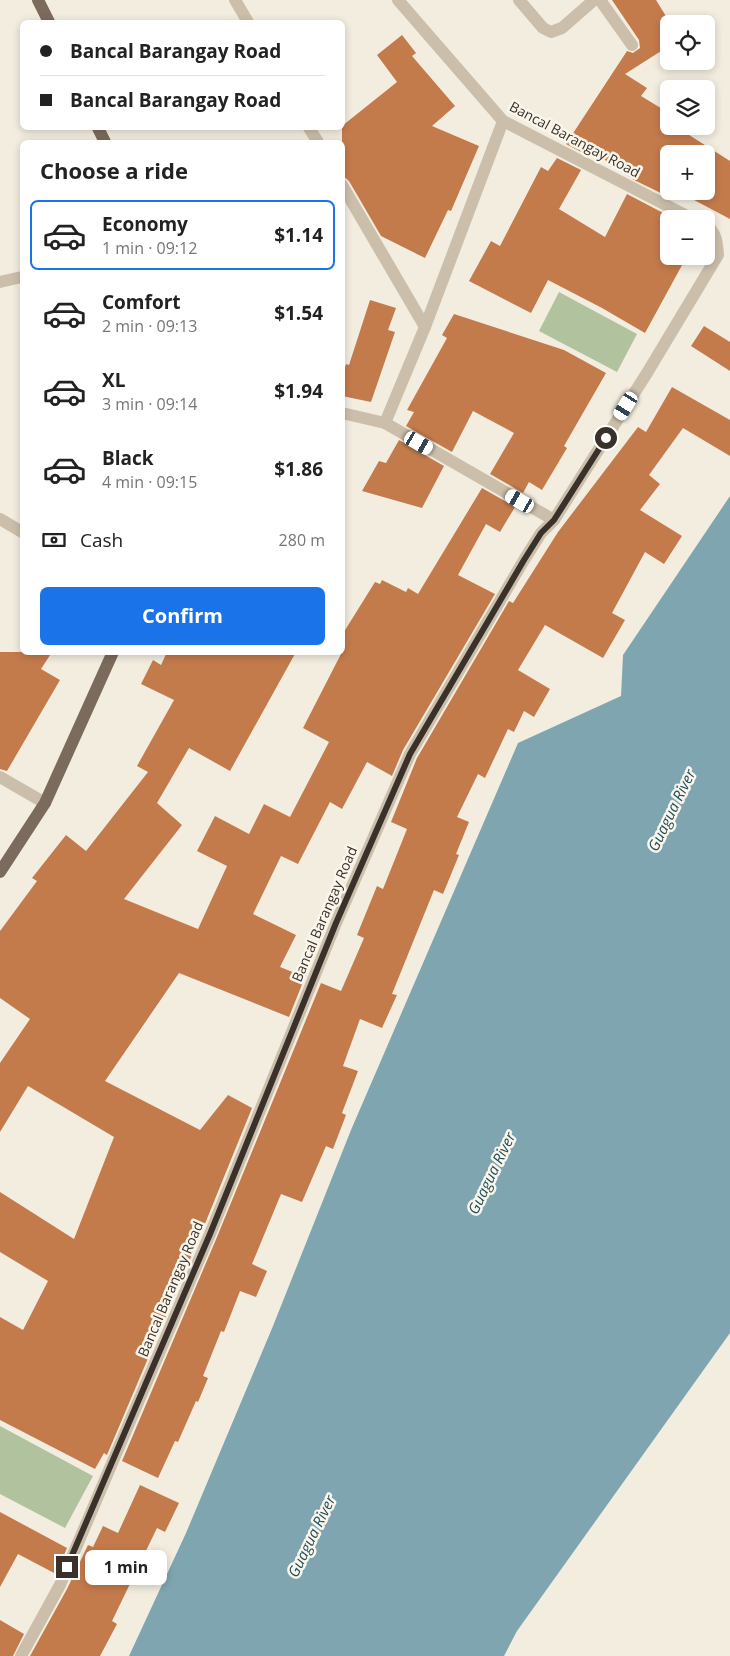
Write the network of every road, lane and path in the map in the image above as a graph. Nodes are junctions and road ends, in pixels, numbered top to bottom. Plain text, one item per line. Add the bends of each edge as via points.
1 (38, 0) edge
2 (235, 0) edge
3 (398, 0) edge
4 (519, 0) edge
5 (594, 0) edge
6 (600, 0) edge
7 (48, 20) edge
8 (247, 20) edge
9 (632, 46) dead end
10 (503, 121) junction
11 (345, 190) edge
12 (676, 210) edge
13 (715, 234) edge
14 (715, 260) edge
15 (712, 265) edge
16 (20, 277) edge
17 (0, 282) edge
18 (425, 327) junction
19 (345, 414) edge
20 (385, 423) junction
21 (0, 519) edge
22 (554, 520) junction
23 (20, 531) edge
24 (112, 655) edge
25 (0, 777) edge
26 (45, 802) junction
27 (0, 872) edge
28 (21, 1656) edge

1 - 7 main road
2 - 8 street
3 - 10 street, Bancal Barangay Road
4 - 5 street via 543,28 551,32 562,28
6 - 9 street
10 - 12 street, Bancal Barangay Road
10 - 18 street
11 - 18 street
13 - 14 street, Bancal Barangay Road via 718,255
15 - 22 street, Bancal Barangay Road
16 - 17 street
18 - 20 street
19 - 20 street
20 - 22 street
21 - 23 street
22 - 28 street, Bancal Barangay Road via 541,533 524,560 410,754 336,923 210,1234 68,1566
24 - 26 main road
25 - 26 street
26 - 27 main road

